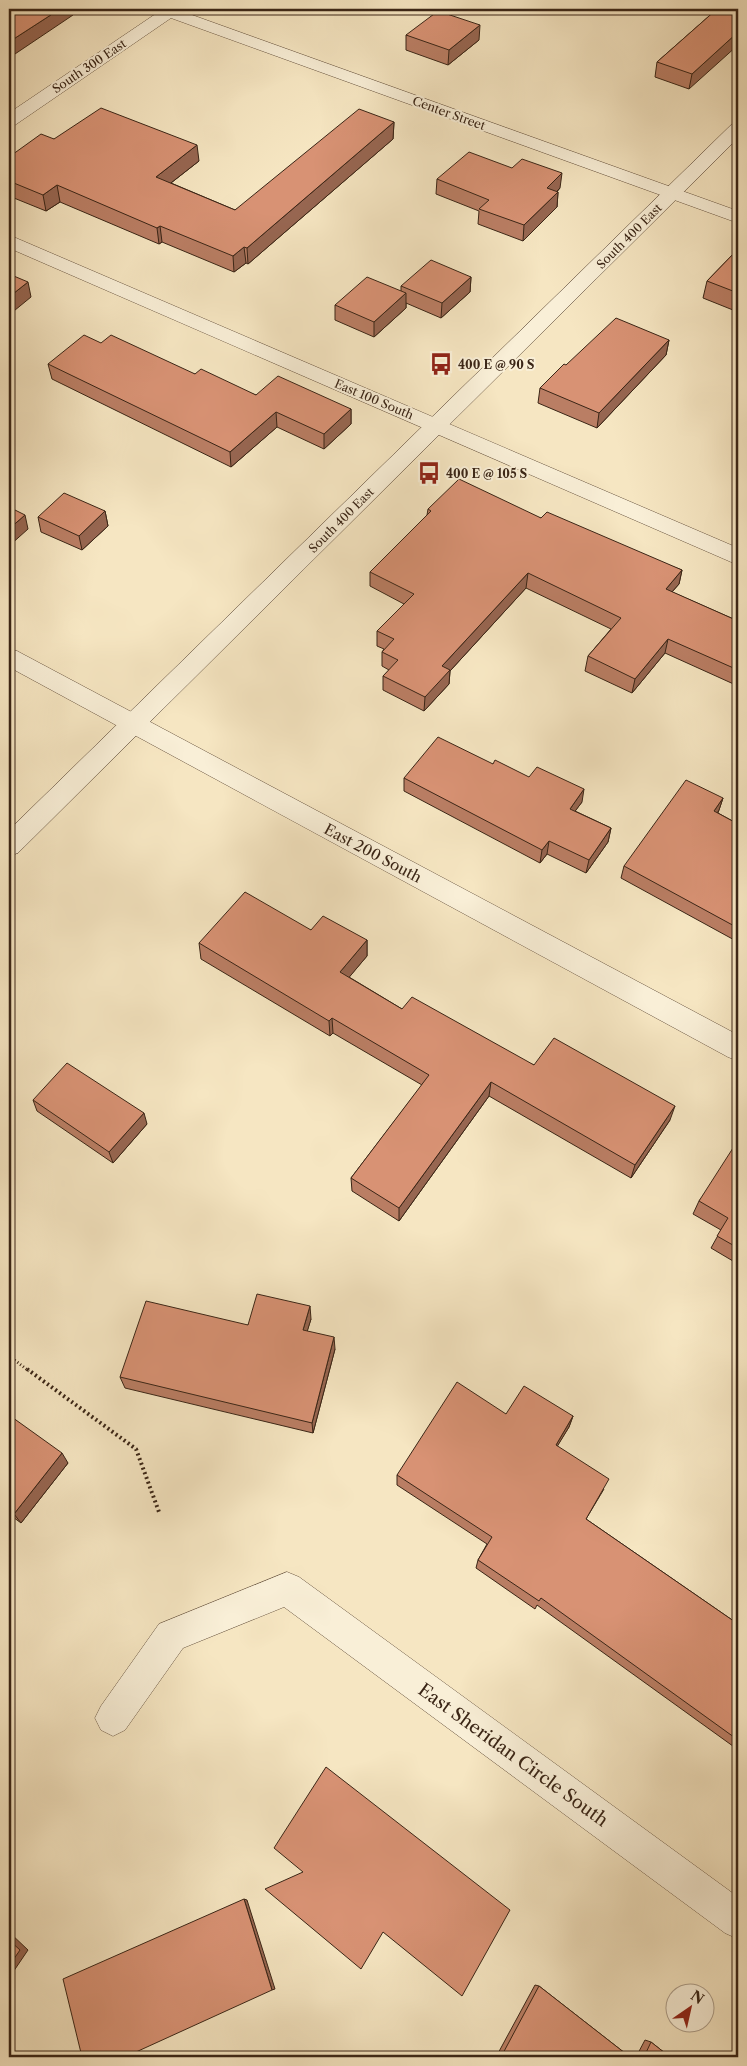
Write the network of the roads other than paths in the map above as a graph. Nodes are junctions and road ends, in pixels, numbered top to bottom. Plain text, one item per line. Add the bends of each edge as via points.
1 (168, 10) edge
2 (9, 121) edge
3 (738, 128) edge
4 (672, 193) junction
5 (738, 217) edge
6 (9, 241) edge
7 (437, 426) junction
8 (738, 557) edge
9 (9, 658) edge
10 (133, 724) junction
11 (9, 846) edge
12 (738, 1049) edge
13 (113, 1718) dead end
14 (738, 1920) edge

1 - 2 street, South 300 East
1 - 4 street, Center Street
3 - 4 street, South 400 East
4 - 5 street, Center Street
4 - 7 street, South 400 East
6 - 7 street, East 100 South
7 - 8 street, East 100 South
7 - 10 street, South 400 East
9 - 10 street, East 200 South
10 - 11 street, South 400 East
10 - 12 street, East 200 South
13 - 14 street, East Sheridan Circle South via 171,1636 287,1589

